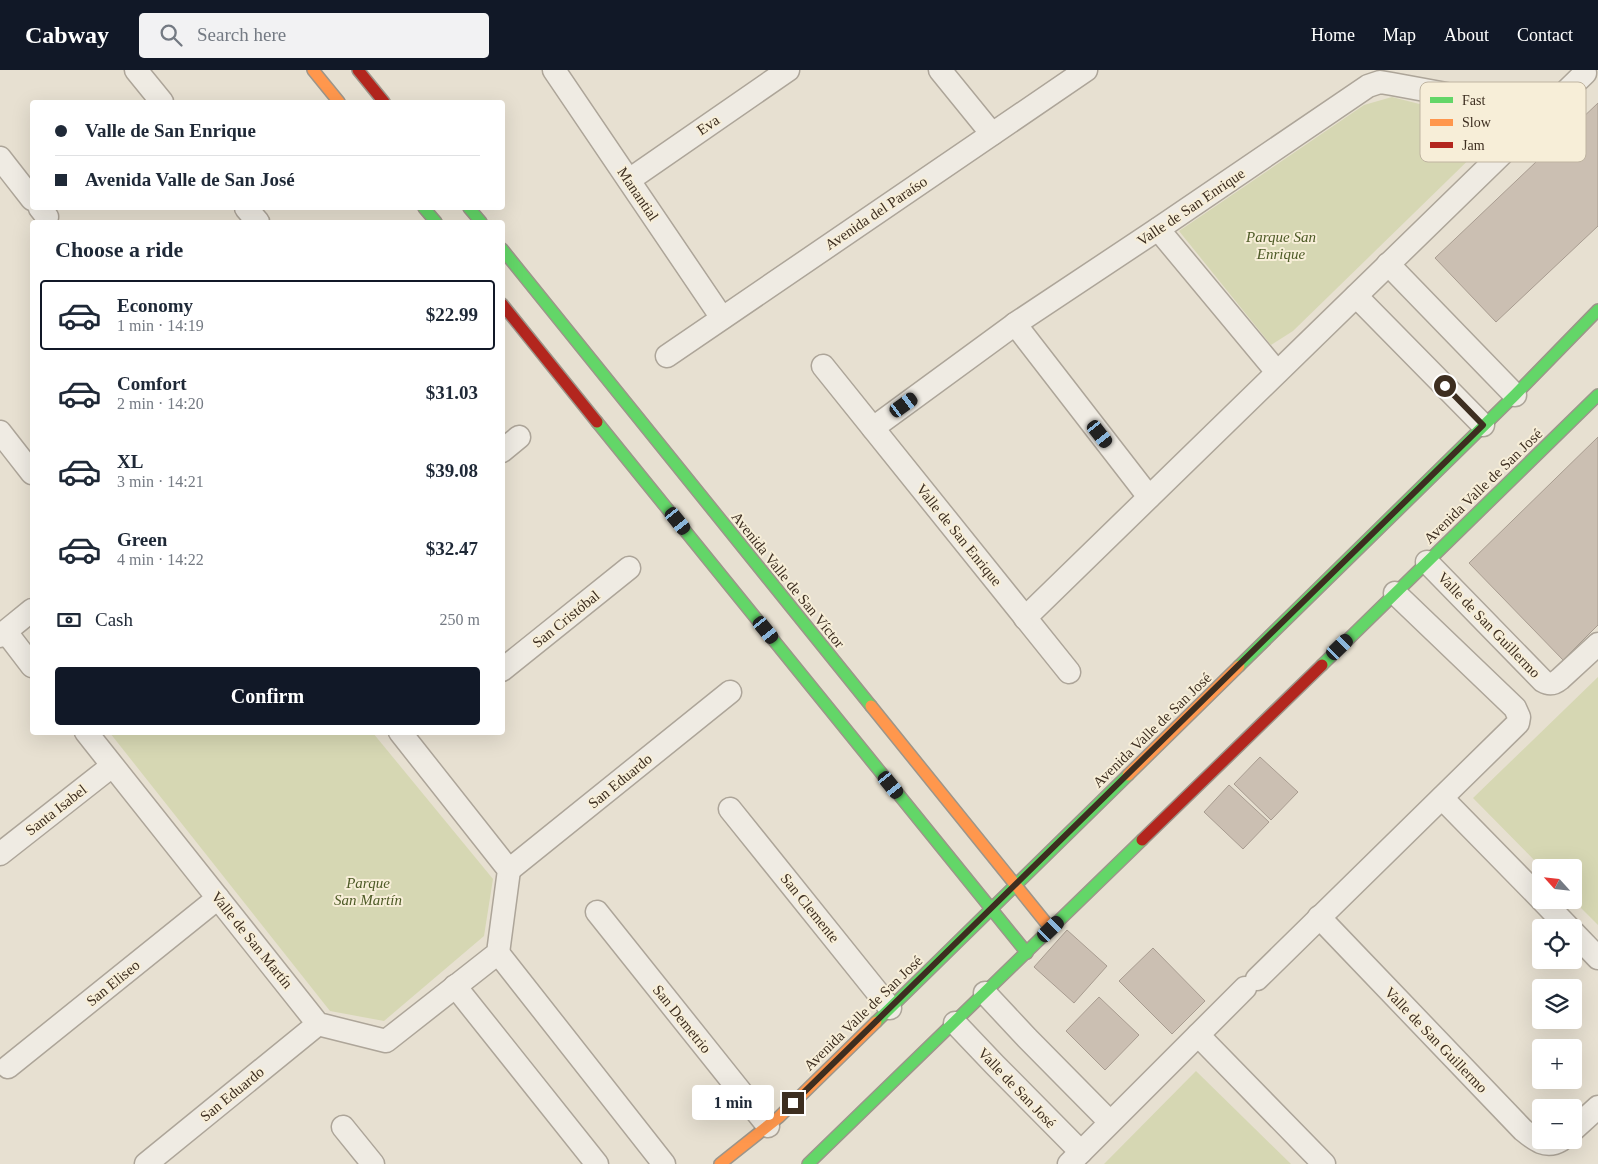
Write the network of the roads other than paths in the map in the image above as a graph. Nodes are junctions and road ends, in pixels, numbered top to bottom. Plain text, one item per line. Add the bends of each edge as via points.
1 (136, 70) edge
2 (313, 70) edge
3 (358, 70) edge
4 (554, 70) edge
5 (788, 70) edge
6 (940, 70) edge
7 (1086, 70) edge
8 (1585, 73) dead end
9 (1576, 82) edge
10 (1420, 89) edge
11 (160, 100) edge
12 (337, 100) edge
13 (382, 100) edge
14 (992, 134) junction
15 (0, 158) edge
16 (1493, 162) edge
17 (628, 180) junction
18 (30, 196) edge
19 (248, 210) edge
20 (426, 210) edge
21 (471, 210) edge
22 (256, 220) edge
23 (434, 220) edge
24 (479, 220) edge
25 (1158, 230) junction
26 (505, 253) edge
27 (1388, 264) junction
28 (1356, 296) junction
29 (505, 308) edge
30 (1598, 310) edge
31 (722, 318) junction
32 (1015, 324) junction
33 (666, 356) dead end
34 (823, 366) dead end
35 (1277, 372) junction
36 (1515, 395) junction
37 (1598, 395) edge
38 (1483, 425) junction
39 (873, 428) junction
40 (0, 432) edge
41 (30, 470) edge
42 (1150, 497) junction
43 (1427, 562) junction
44 (629, 568) dead end
45 (1395, 593) junction
46 (30, 612) edge
47 (1025, 618) junction
48 (3, 634) edge
49 (1598, 644) edge
50 (30, 664) edge
51 (505, 668) edge
52 (1069, 672) dead end
53 (730, 692) dead end
54 (88, 735) edge
55 (412, 736) edge
56 (112, 766) junction
57 (1442, 798) junction
58 (730, 809) dead end
59 (0, 854) edge
60 (509, 870) junction
61 (1015, 885) junction
62 (1532, 890) edge
63 (218, 898) junction
64 (992, 908) junction
65 (1551, 909) edge
66 (597, 912) dead end
67 (1319, 917) junction
68 (1560, 919) edge
69 (1051, 929) junction
70 (1582, 941) edge
71 (498, 953) junction
72 (1027, 953) junction
73 (1598, 958) edge
74 (455, 986) junction
75 (985, 993) junction
76 (890, 1008) junction
77 (955, 1023) junction
78 (318, 1024) junction
79 (1198, 1035) junction
80 (8, 1067) dead end
81 (1598, 1107) edge
82 (1110, 1122) junction
83 (1582, 1122) edge
84 (768, 1126) junction
85 (343, 1127) dead end
86 (1532, 1137) edge
87 (1075, 1158) edge
88 (146, 1164) edge
89 (373, 1164) edge
90 (597, 1164) edge
91 (664, 1164) edge
92 (720, 1164) edge
93 (808, 1164) edge
94 (1324, 1164) edge

1 - 11 street
2 - 12 street
3 - 13 street
4 - 17 street, Manantial
5 - 17 street, Eva
6 - 14 street
7 - 14 street, Avenida del Paraíso
8 - 9 street
10 - 25 street, Valle de San Enrique via 1380,82 1368,86
14 - 31 street, Avenida del Paraíso
15 - 18 street
16 - 27 street
17 - 31 street, Manantial
19 - 22 street
20 - 23 street
21 - 24 street
25 - 32 street, Valle de San Enrique
25 - 35 street
26 - 61 street, Avenida Valle de San Víctor
27 - 28 street
27 - 36 street
28 - 35 street
28 - 38 street
29 - 64 street
30 - 36 street, Avenida Valle de San José
31 - 33 street, Avenida del Paraíso
32 - 39 street, Valle de San Enrique
32 - 42 street
34 - 39 street, Valle de San Enrique
35 - 42 street
36 - 38 street, Avenida Valle de San José
37 - 43 street, Avenida Valle de San José
38 - 61 street, Avenida Valle de San José
39 - 47 street, Valle de San Enrique
40 - 41 street
42 - 47 street
43 - 45 street, Avenida Valle de San José
43 - 49 street, Valle de San Guillermo via 1548,684 1560,679
44 - 51 street, San Cristóbal
45 - 57 street via 1515,708 1519,718 1514,728
45 - 69 street, Avenida Valle de San José
46 - 48 street
47 - 52 street, Valle de San Enrique
48 - 50 street
53 - 60 street, San Eduardo
54 - 56 street, Valle de San Martín
55 - 60 street
56 - 59 street, Santa Isabel
56 - 63 street, Valle de San Martín
57 - 62 street
57 - 67 street
58 - 76 street, San Clemente
60 - 71 street
61 - 64 street, Avenida Valle de San José
61 - 69 street, Avenida Valle de San Víctor
63 - 78 street, Valle de San Martín
63 - 80 street, San Eliseo
64 - 72 street
64 - 76 street, Avenida Valle de San José
65 - 68 street
66 - 84 street, San Demetrio
67 - 79 street, Valle de San José
67 - 86 street, Valle de San Guillermo
69 - 72 street, Avenida Valle de San José
70 - 73 street
71 - 74 street
71 - 91 street
72 - 75 street, Avenida Valle de San José
74 - 78 street via 386,1041
74 - 90 street
75 - 77 street, Avenida Valle de San José
75 - 82 street
76 - 84 street, Avenida Valle de San José
77 - 87 street, Valle de San José
77 - 93 street, Avenida Valle de San José
78 - 88 street, San Eduardo
79 - 82 street, Valle de San José
79 - 94 street
81 - 83 street
82 - 87 street, Valle de San José
84 - 92 street, Avenida Valle de San José
85 - 89 street

